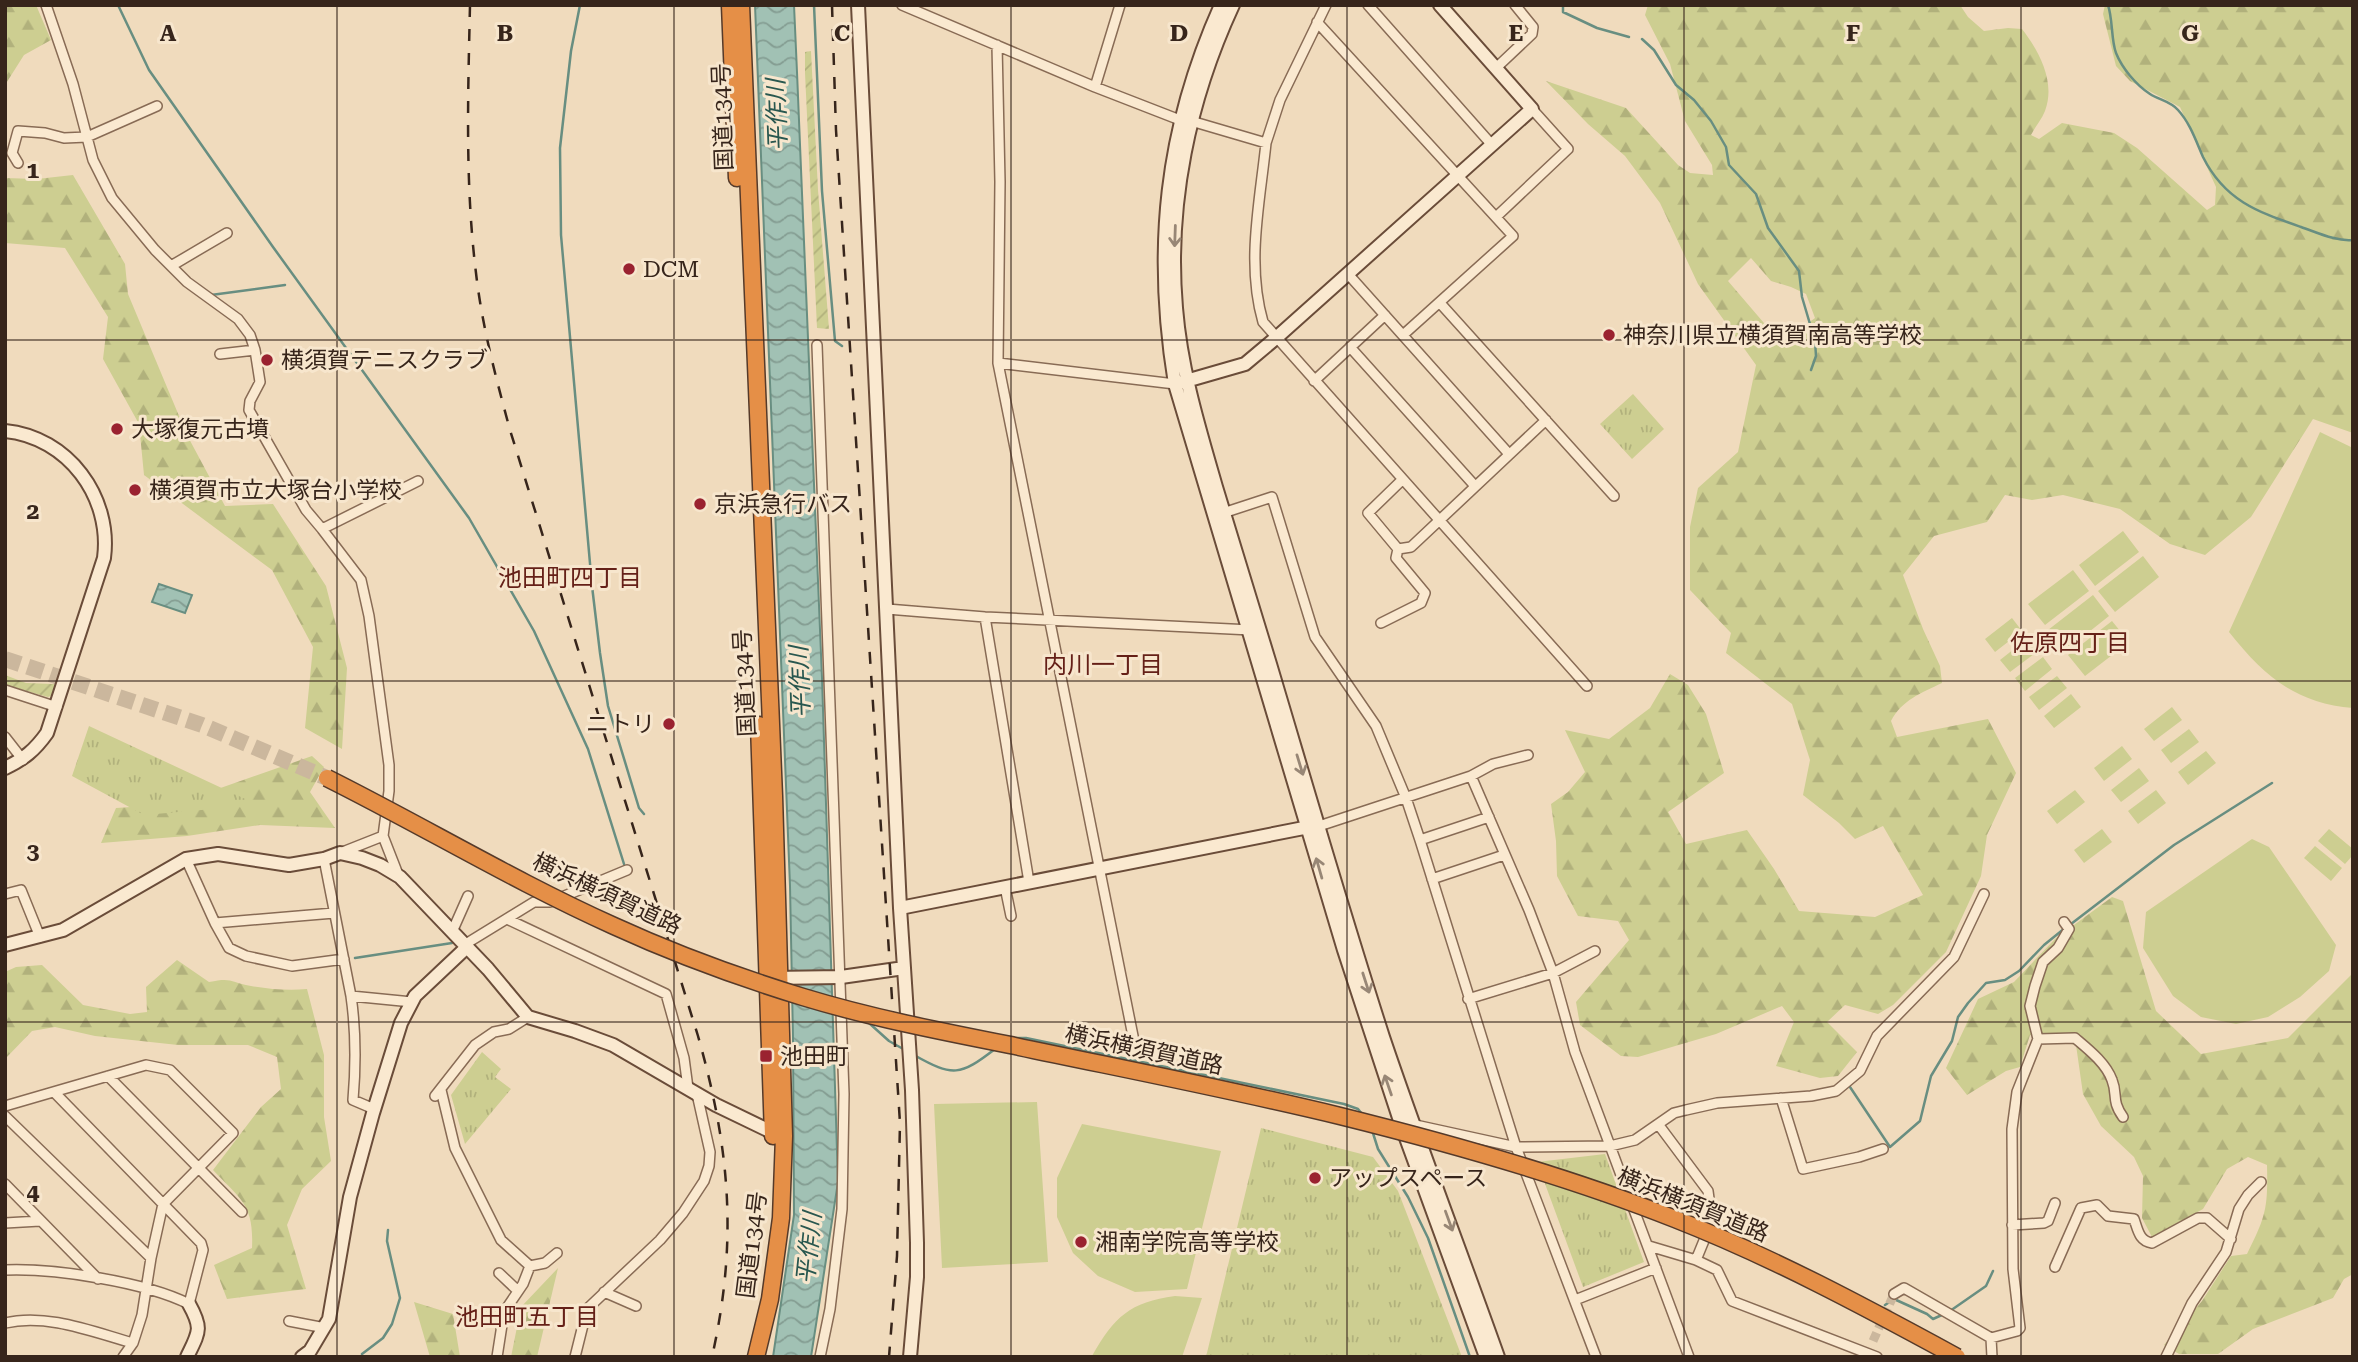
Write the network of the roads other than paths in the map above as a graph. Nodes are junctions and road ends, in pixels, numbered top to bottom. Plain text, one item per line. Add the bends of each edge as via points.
1 (46, 5) edge
2 (730, 5) edge
3 (741, 5) edge
4 (858, 5) edge
5 (902, 5) edge
6 (1120, 5) edge
7 (1221, 5) edge
8 (1233, 5) edge
9 (1326, 5) edge
10 (1368, 5) edge
11 (1440, 5) edge
12 (1515, 5) edge
13 (1317, 22) junction
14 (997, 45) junction
15 (1496, 68) junction
16 (1095, 87) junction
17 (157, 106) dead end
18 (1532, 109) junction
19 (1186, 120) junction
20 (87, 137) junction
21 (1266, 143) junction
22 (1492, 145) junction
23 (18, 163) dead end
24 (1458, 175) junction
25 (1496, 217) junction
26 (227, 233) dead end
27 (171, 266) junction
28 (1349, 274) junction
29 (1440, 303) junction
30 (1385, 315) junction
31 (1404, 335) junction
32 (1276, 338) junction
33 (817, 345) dead end
34 (1350, 347) junction
35 (255, 350) junction
36 (220, 354) dead end
37 (998, 363) junction
38 (1314, 381) junction
39 (1181, 382) junction
40 (1546, 420) junction
41 (5, 431) edge
42 (1509, 454) junction
43 (1402, 480) junction
44 (418, 481) dead end
45 (1475, 486) junction
46 (1614, 496) dead end
47 (1219, 515) junction
48 (1439, 520) junction
49 (322, 528) junction
50 (1398, 549) junction
51 (887, 609) junction
52 (985, 617) junction
53 (1050, 619) junction
54 (1381, 623) dead end
55 (1254, 631) junction
56 (1587, 687) dead end
57 (5, 690) edge
58 (57, 707) junction
59 (5, 737) edge
60 (1528, 755) dead end
61 (23, 760) junction
62 (5, 768) edge
63 (1471, 776) junction
64 (1406, 798) junction
65 (1489, 817) junction
66 (1313, 826) junction
67 (383, 836) junction
68 (1420, 840) junction
69 (340, 853) junction
70 (1504, 855) junction
71 (187, 859) junction
72 (324, 859) junction
73 (1100, 867) junction
74 (627, 870) dead end
75 (400, 877) junction
76 (1432, 879) junction
77 (1029, 882) junction
78 (1005, 887) junction
79 (5, 894) edge
80 (1984, 894) dead end
81 (468, 896) dead end
82 (900, 908) junction
83 (334, 913) junction
84 (1011, 916) dead end
85 (507, 919) junction
86 (2064, 922) dead end
87 (215, 923) junction
88 (452, 932) junction
89 (40, 937) junction
90 (5, 945) edge
91 (466, 946) junction
92 (1595, 951) dead end
93 (344, 959) junction
94 (904, 968) junction
95 (1553, 973) junction
96 (837, 977) junction
97 (778, 978) junction
98 (351, 996) junction
99 (1468, 999) junction
100 (412, 1002) junction
101 (528, 1017) junction
102 (2038, 1039) junction
103 (1108, 1045) dead end
104 (1136, 1051) junction
105 (1158, 1057) dead end
106 (108, 1076) junction
107 (693, 1091) junction
108 (55, 1093) junction
109 (1781, 1098) junction
110 (5, 1106) edge
111 (374, 1109) junction
112 (5, 1116) edge
113 (2123, 1116) dead end
114 (1658, 1124) junction
115 (1408, 1125) junction
116 (779, 1135) junction
117 (1610, 1146) junction
118 (1516, 1147) junction
119 (1883, 1149) dead end
120 (198, 1168) junction
121 (2261, 1182) dead end
122 (5, 1184) edge
123 (163, 1203) junction
124 (2055, 1203) dead end
125 (242, 1212) dead end
126 (40, 1221) junction
127 (5, 1223) edge
128 (2011, 1224) junction
129 (2231, 1239) junction
130 (1648, 1246) junction
131 (557, 1253) dead end
132 (151, 1258) junction
133 (1696, 1260) junction
134 (530, 1266) junction
135 (2055, 1267) dead end
136 (1656, 1268) junction
137 (5, 1270) edge
138 (499, 1273) dead end
139 (99, 1279) junction
140 (146, 1289) junction
141 (518, 1291) junction
142 (604, 1292) junction
143 (1894, 1294) dead end
144 (1574, 1300) junction
145 (189, 1304) junction
146 (636, 1306) dead end
147 (289, 1321) dead end
148 (5, 1323) edge
149 (325, 1328) junction
150 (1992, 1338) junction
151 (1873, 1342) tunnel mouth
152 (133, 1343) junction
153 (1873, 1355) edge
154 (123, 1357) edge
155 (187, 1357) edge
156 (302, 1357) edge
157 (497, 1357) edge
158 (575, 1357) edge
159 (745, 1357) edge
160 (755, 1357) edge
161 (820, 1357) edge
162 (910, 1357) edge
163 (1486, 1357) edge
164 (1498, 1357) edge
165 (1596, 1357) edge
166 (1689, 1357) edge
167 (1945, 1357) edge
168 (1957, 1357) edge
169 (1992, 1357) edge
170 (2166, 1357) edge

1 - 20 street
2 - 97 highway, 国道134号
3 - 97 highway, 国道134号
4 - 51 street
5 - 14 street
6 - 16 street
7 - 19 street via 1192,77
8 - 19 street
9 - 13 street
10 - 22 street
11 - 15 street
12 - 15 street via 1533,27 1532,34
13 - 21 street via 1280,100
13 - 24 street
14 - 16 street
14 - 37 street
15 - 18 street
16 - 19 street
17 - 20 street
18 - 22 street
18 - 25 street via 1569,149
19 - 21 street
19 - 39 street via 1168,182 1163,237 1164,300
20 - 23 street via 18,131 12,153
20 - 27 street via 112,198
21 - 32 street via 1254,261 1257,301 1263,322
22 - 24 street
24 - 25 street
24 - 28 street
25 - 29 street via 1513,236
26 - 27 street
27 - 35 street via 238,319
28 - 30 street
28 - 32 street
29 - 31 street
29 - 40 street
30 - 31 street
30 - 34 street
31 - 42 street
32 - 38 street
32 - 39 street via 1245,364
33 - 96 street
34 - 38 street
34 - 45 street
35 - 36 street
35 - 49 street via 260,382 249,410 306,510
37 - 39 street
37 - 53 street
38 - 43 street
39 - 47 street
40 - 42 street
40 - 46 street
41 - 58 street via 51,445 71,460 96,497 104,520 104,558
42 - 45 street
43 - 48 street
43 - 50 street via 1368,513
44 - 49 street
45 - 48 street
47 - 55 street
47 - 64 street via 1272,496 1315,637 1376,726
48 - 50 street via 1411,547
48 - 56 street
49 - 67 street via 361,580 369,616 389,765
50 - 54 street via 1396,558 1425,593 1421,603
51 - 52 street
51 - 82 street
52 - 53 street
52 - 77 street
53 - 55 street
53 - 73 street
55 - 66 street
57 - 58 street
58 - 61 street via 47,733
59 - 61 street
60 - 63 street via 1493,764
61 - 62 street
63 - 64 street
63 - 65 street
64 - 66 street
64 - 68 street
65 - 68 street
65 - 70 street
66 - 73 street
66 - 115 street via 1344,950
67 - 69 street
67 - 75 street
68 - 76 street
69 - 72 street
69 - 75 street via 380,864
70 - 76 street
70 - 95 street
71 - 72 street via 218,854 289,865
71 - 87 street
71 - 89 street via 63,930
72 - 83 street
73 - 77 street
73 - 104 street
74 - 85 street via 550,902 534,902
75 - 88 street
76 - 99 street
77 - 78 street
78 - 82 street
78 - 84 street
79 - 89 street via 21,890
80 - 109 street via 1954,957 1877,1036 1860,1071 1836,1091
81 - 88 street
82 - 94 street
83 - 87 street
83 - 93 street
85 - 91 street
85 - 107 street via 666,995
86 - 102 street via 2069,929 2043,962 2030,1006
87 - 93 street via 229,948 246,956 292,966
88 - 91 street
89 - 90 street
91 - 100 street
91 - 101 street
92 - 95 street
93 - 98 street
94 - 96 street
94 - 162 street via 917,1243
95 - 99 street
95 - 117 street via 1575,1052
96 - 97 street
96 - 161 street via 842,1000 842,1209
97 - 116 highway, 国道134号
98 - 100 street
98 - 111 street via 353,1100
99 - 118 street
100 - 111 street
101 - 107 street via 613,1045
101 - 134 street via 475,1045 438,1093 455,1148 501,1240
102 - 113 street via 2075,1038 2088,1049 2113,1081 2115,1105
102 - 128 street via 2017,1092
103 - 104 street
104 - 105 street
106 - 108 street
106 - 120 street
106 - 120 street via 146,1065 170,1070 233,1133
107 - 116 street
107 - 142 street via 710,1152 704,1181 660,1240
108 - 110 street
108 - 123 street
109 - 114 street via 1706,1105 1674,1113
109 - 119 street via 1803,1169
111 - 149 street
112 - 132 street
114 - 117 street via 1635,1140
114 - 133 street via 1708,1191 1712,1220
115 - 118 street
115 - 163 street
115 -> 164 street
116 - 159 highway, 国道134号 via 759,1296
116 - 160 highway, 国道134号 via 781,1218 770,1299
117 - 118 street
117 - 130 street
118 - 144 street
120 - 123 street
120 - 125 street
121 - 129 street via 2239,1209
122 - 126 street
123 - 132 street
123 - 145 street via 203,1250
124 - 128 street via 2048,1221
126 - 127 street
126 - 139 street
128 - 150 street via 2021,1328
129 - 135 street via 2207,1218 2198,1217 2146,1242 2134,1219 2108,1216 2097,1205 2081,1208
129 - 170 street
130 - 133 street
130 - 136 street
131 - 134 street via 545,1263
132 - 140 street
133 - 153 street via 1717,1270 1732,1301
134 - 141 street
136 - 144 street
136 - 166 street
137 - 139 street
138 - 141 street
139 - 140 street
140 - 145 street
140 - 152 street
141 - 157 street via 504,1312
142 - 146 street
142 - 158 street via 584,1315
143 - 150 street via 1904,1288
144 - 165 street
145 - 155 street via 199,1331
147 - 149 street
148 - 152 street via 41,1320
149 - 156 street
150 - 169 street
151 - 153 street
152 - 154 street
167 - 168 highway, 横浜横須賀道路, bridge via 1725,1247 1566,1187 1343,1124 882,1025 729,980 584,919 325,781 580,910 717,969 881,1017 1262,1098 1515,1164 1641,1206 1744,1248

